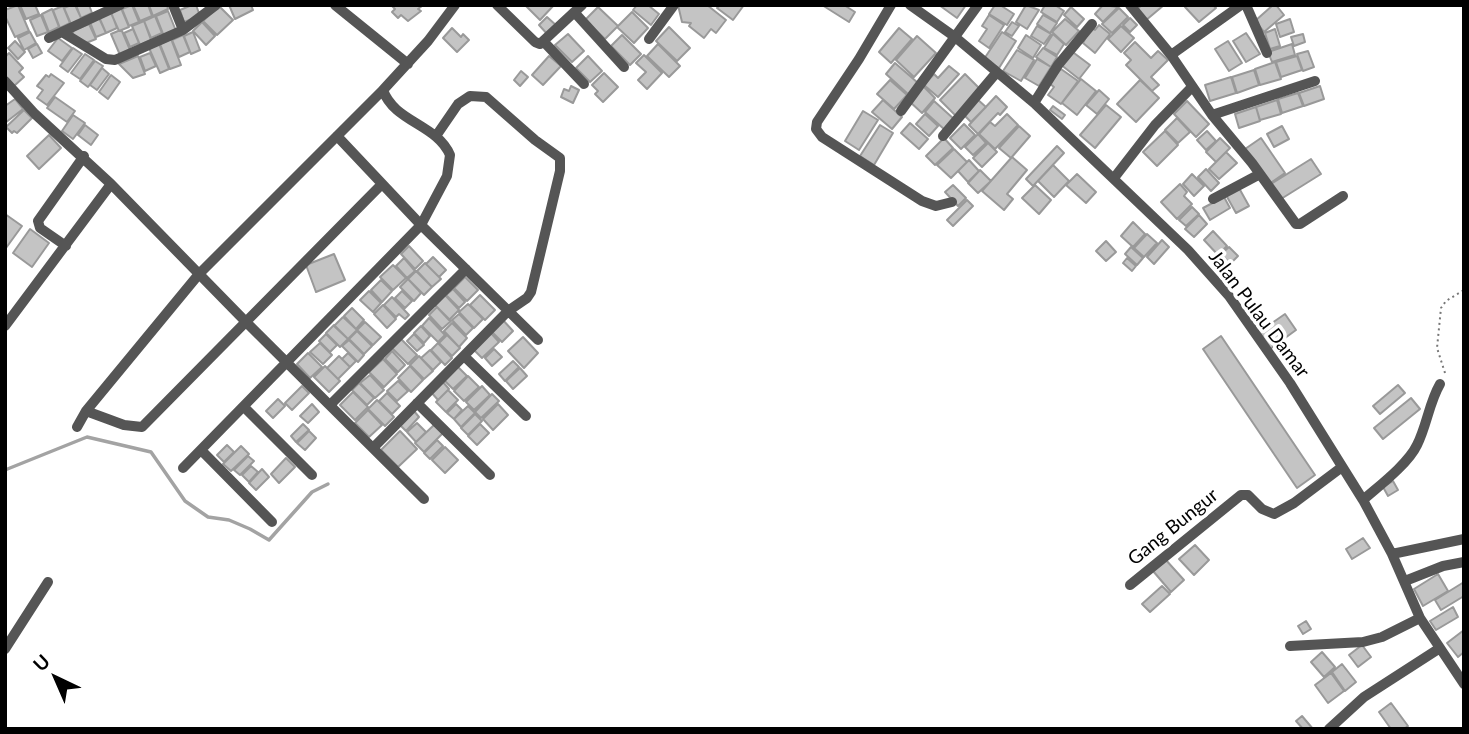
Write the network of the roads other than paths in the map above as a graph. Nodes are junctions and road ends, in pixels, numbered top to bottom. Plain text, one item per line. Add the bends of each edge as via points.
1 (120, 5) edge
2 (173, 5) edge
3 (216, 5) edge
4 (455, 5) edge
5 (497, 5) edge
6 (674, 5) edge
7 (891, 5) edge
8 (910, 5) edge
9 (978, 5) edge
10 (1130, 5) edge
11 (1243, 5) edge
12 (339, 6) edge
13 (579, 9) edge
14 (1092, 24) dead end
15 (183, 30) junction
16 (62, 32) junction
17 (955, 37) junction
18 (49, 38) dead end
19 (649, 38) dead end
20 (541, 43) junction
21 (1267, 53) dead end
22 (1171, 55) junction
23 (408, 64) junction
24 (624, 67) dead end
25 (997, 72) junction
26 (5, 81) edge
27 (1315, 81) dead end
28 (584, 84) dead end
29 (1192, 88) junction
30 (383, 90) junction
31 (1034, 103) junction
32 (901, 111) dead end
33 (1212, 115) junction
34 (337, 136) junction
35 (436, 136) junction
36 (943, 136) dead end
37 (83, 156) junction
38 (1260, 174) junction
39 (1114, 178) junction
40 (111, 184) junction
41 (382, 184) junction
42 (1343, 197) dead end
43 (1213, 199) dead end
44 (952, 202) dead end
45 (421, 225) junction
46 (66, 246) junction
47 (466, 269) junction
48 (199, 274) junction
49 (508, 311) junction
50 (246, 322) junction
51 (5, 326) edge
52 (538, 340) dead end
53 (464, 356) junction
54 (287, 362) junction
55 (1440, 384) road end
56 (417, 403) junction
57 (330, 405) junction
58 (244, 407) junction
59 (86, 411) junction
60 (526, 416) dead end
61 (77, 427) dead end
62 (373, 448) junction
63 (201, 450) junction
64 (1342, 467) junction
65 (183, 468) dead end
66 (312, 475) dead end
67 (490, 475) dead end
68 (424, 499) dead end
69 (1363, 500) junction
70 (272, 522) dead end
71 (1464, 539) edge
72 (1464, 562) edge
73 (1399, 568) junction
74 (48, 582) dead end
75 (1130, 585) dead end
76 (1420, 618) junction
77 (1290, 646) dead end
78 (1440, 648) junction
79 (5, 649) edge
80 (1464, 684) edge
81 (1341, 725) edge
82 (1329, 729) edge

1 - 16 street
2 - 15 street
3 - 15 street
4 - 23 street
5 - 20 street
6 - 19 street
7 - 44 street via 816,129 922,201 936,206
8 - 17 street, Jalan Pulau Damar
9 - 17 street
10 - 22 street
11 - 21 street
11 - 22 street
12 - 23 street
13 - 20 street
13 - 24 street
14 - 31 street
15 - 16 street via 115,60
16 - 18 street
17 - 25 street, Jalan Pulau Damar
17 - 32 street
20 - 28 street
22 - 29 street
23 - 30 street
25 - 31 street, Jalan Pulau Damar
25 - 36 street
26 - 37 street
27 - 33 street
29 - 33 street
29 - 39 street via 1155,125
30 - 34 street
30 - 35 street via 398,111
31 - 39 street, Jalan Pulau Damar
33 - 38 street
34 - 41 street
34 - 48 street
35 - 45 street via 448,148 450,164
35 - 49 street via 458,104 470,96 486,97 560,158 531,292
37 - 40 street
37 - 46 street via 38,221 40,228
38 - 42 street via 1297,225
38 - 43 street
39 - 64 street, Jalan Pulau Damar via 1229,296
40 - 46 street
40 - 48 street
41 - 45 street
41 - 50 street
45 - 47 street
45 - 54 street
46 - 51 street
47 - 49 street
47 - 57 street
48 - 50 street
48 - 59 street
49 - 52 street
49 - 53 street
50 - 54 street
50 - 59 street via 142,427
53 - 56 street
53 - 60 street
54 - 57 street
54 - 58 street
55 - 69 street via 1410,457
56 - 62 street
56 - 67 street
57 - 62 street
58 - 63 street
58 - 66 street
59 - 61 street
62 - 68 street
63 - 65 street
63 - 70 street
64 - 69 street, Jalan Pulau Damar
64 - 75 street, Gang Bungur via 1274,514 1241,495
69 - 73 street, Jalan Pulau Damar
71 - 73 street
72 - 73 street via 1432,569
73 - 76 street, Jalan Pulau Damar
74 - 79 street
76 - 77 street via 1363,642
76 - 78 street, Jalan Pulau Damar
78 - 80 street, Jalan Pulau Damar
78 - 81 street via 1364,697
81 - 82 street

